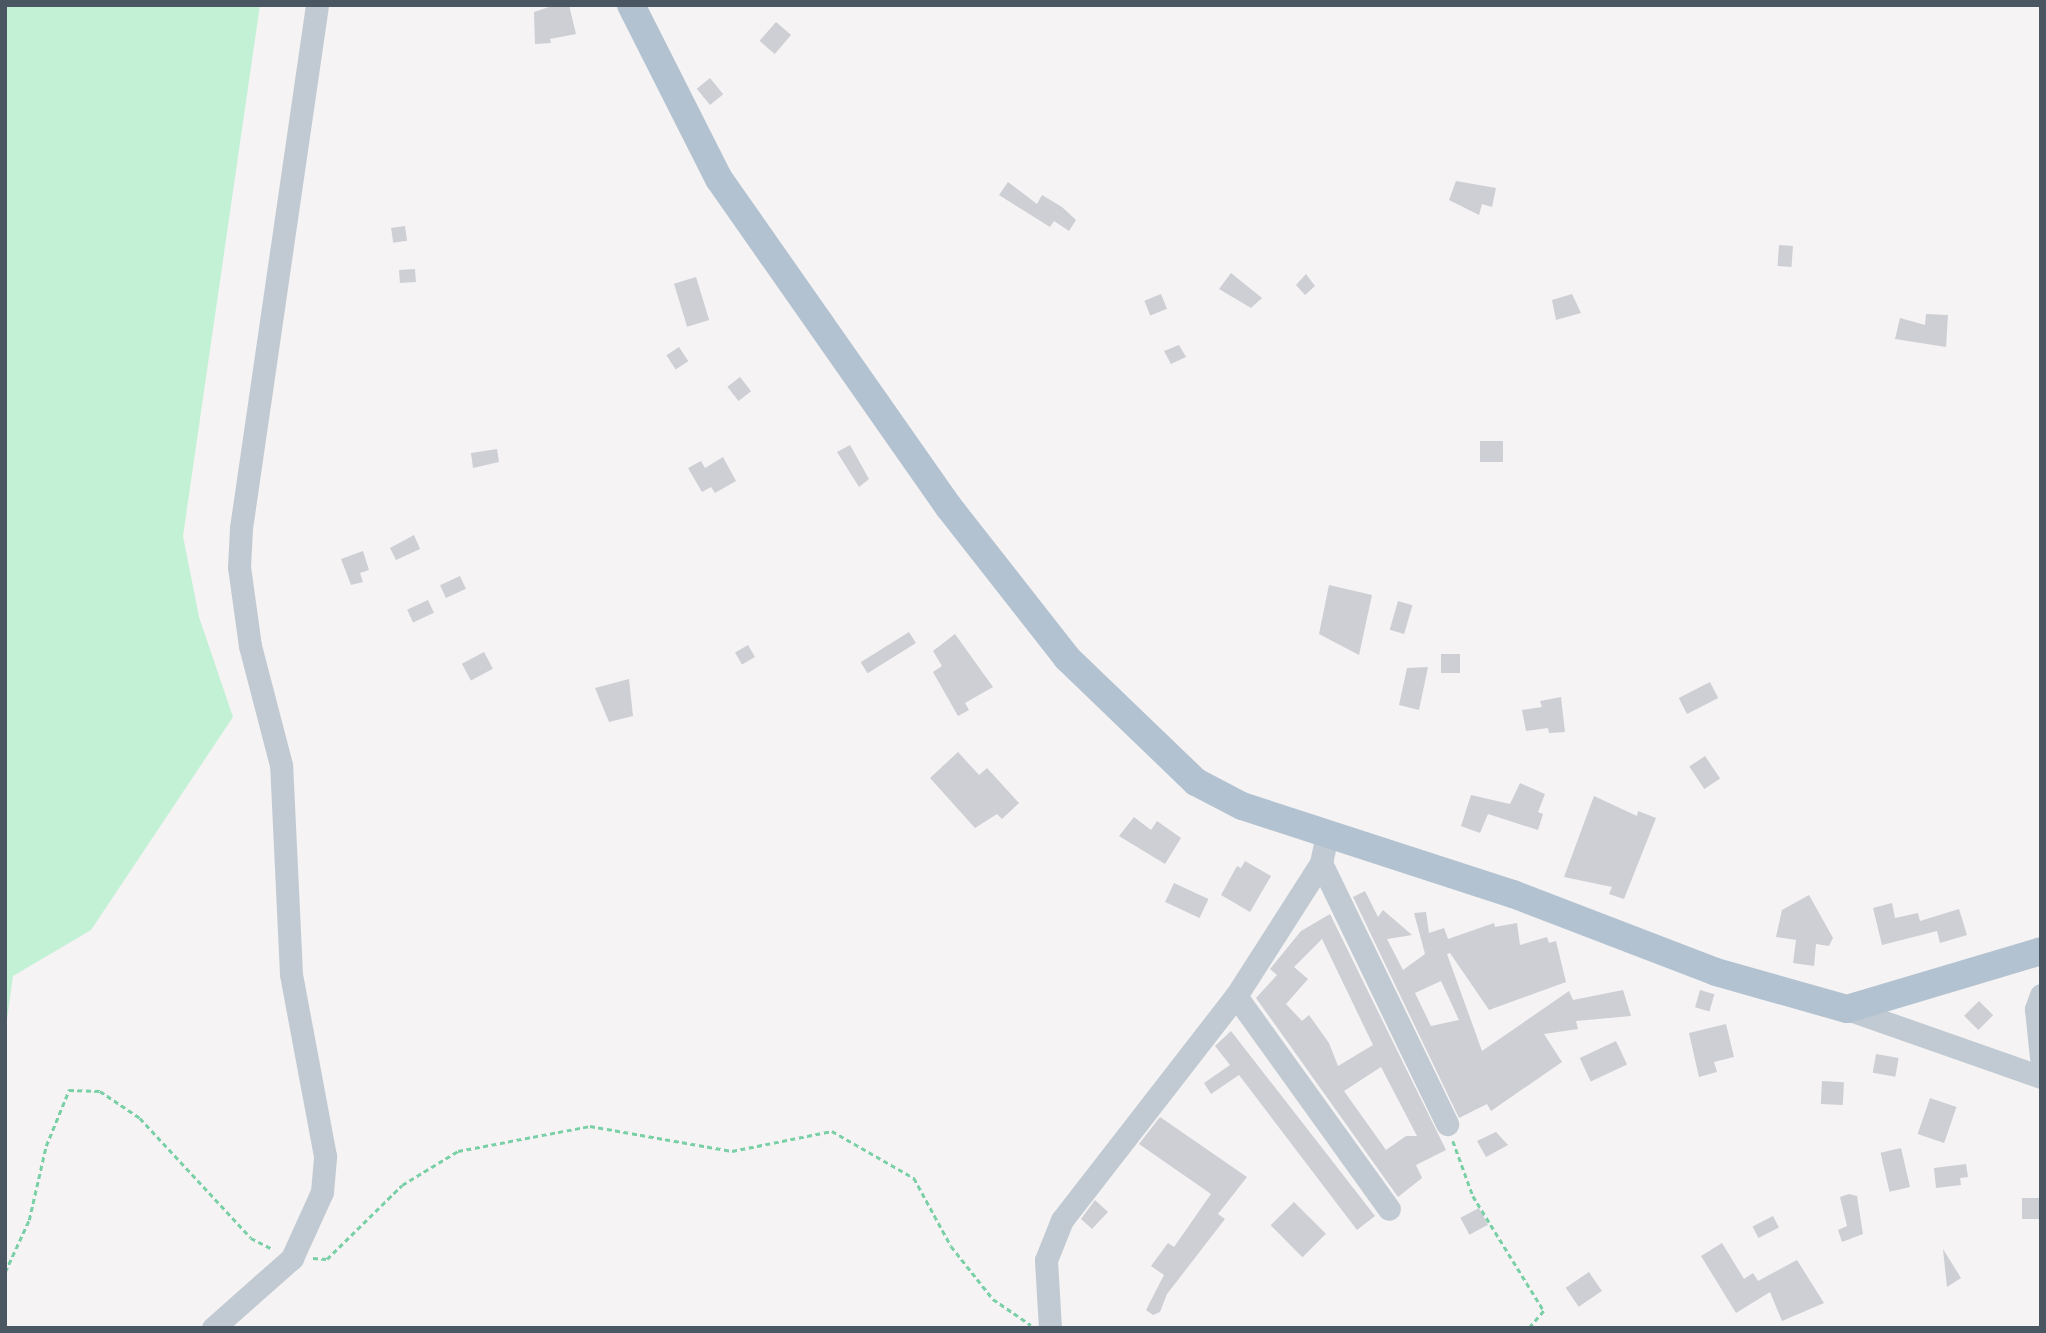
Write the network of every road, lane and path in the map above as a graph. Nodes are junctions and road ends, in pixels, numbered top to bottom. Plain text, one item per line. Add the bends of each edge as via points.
1 (317, 5) edge
2 (631, 5) edge
3 (1327, 835) junction
4 (1321, 863) junction
5 (2041, 951) edge
6 (2041, 995) edge
7 (1236, 996) junction
8 (1847, 1009) junction
9 (2041, 1057) edge
10 (2041, 1077) edge
11 (1447, 1124) joint
12 (1389, 1209) dead end
13 (292, 1258) junction
14 (5, 1272) edge
15 (213, 1328) edge
16 (1037, 1328) edge
17 (1050, 1328) edge
18 (1529, 1328) edge

1 - 13 street via 239,567 250,646 281,765 291,974 325,1156 322,1192
2 - 3 main road via 719,179 948,506 1067,658 1196,782 1242,806
3 - 4 street
3 - 8 main road via 1513,894 1716,972
4 - 7 street
4 - 11 street
5 - 8 main road
6 - 9 street via 2036,1009
7 - 12 street
7 - 17 street via 1062,1220 1046,1260
8 - 10 street
11 - 18 path via 1473,1196 1544,1311
13 - 14 path via 251,1238 140,1118 100,1091 69,1090 46,1146 29,1220
13 - 15 street
13 - 16 path via 327,1259 402,1185 458,1151 590,1126 732,1152 832,1131 914,1178 951,1247 993,1299

